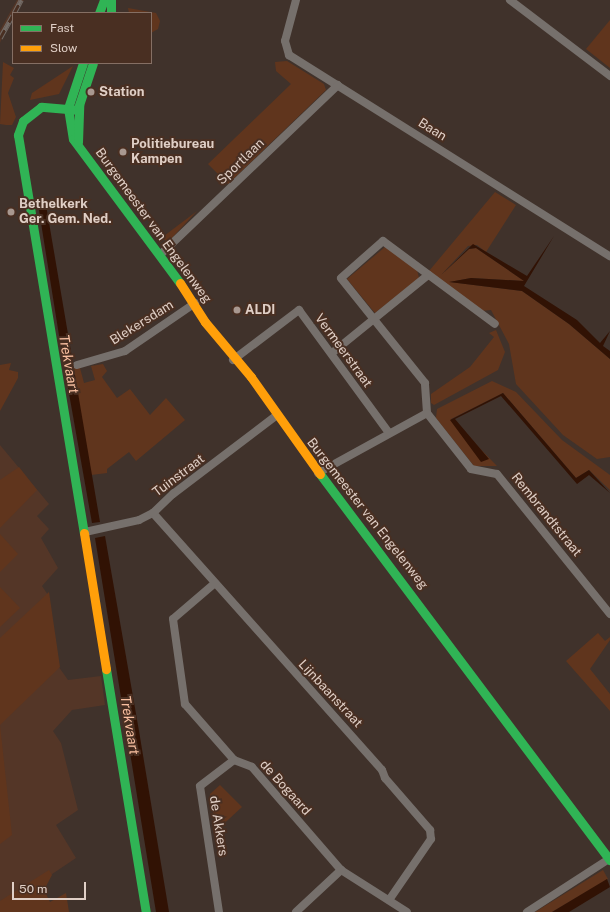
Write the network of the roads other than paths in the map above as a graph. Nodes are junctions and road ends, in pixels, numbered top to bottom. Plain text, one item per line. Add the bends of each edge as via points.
1 (104, 0) edge
2 (111, 0) edge
3 (296, 0) edge
4 (510, 0) edge
5 (99, 12) edge
6 (111, 12) edge
7 (83, 64) edge
8 (93, 64) edge
9 (610, 76) edge
10 (338, 85) junction
11 (68, 108) junction
12 (78, 110) junction
13 (78, 142) junction
14 (160, 255) junction
15 (610, 256) edge
16 (428, 275) junction
17 (195, 303) junction
18 (374, 320) junction
19 (495, 324) dead end
20 (332, 353) junction
21 (233, 360) junction
22 (76, 365) dead end
23 (427, 413) junction
24 (277, 415) junction
25 (389, 433) junction
26 (318, 473) junction
27 (153, 513) junction
28 (85, 532) junction
29 (215, 583) junction
30 (610, 614) edge
31 (234, 760) junction
32 (610, 860) edge
33 (341, 870) junction
34 (389, 900) junction
35 (146, 912) edge
36 (219, 912) edge
37 (296, 912) edge
38 (407, 912) edge
39 (527, 912) edge

1 - 5 street
2 - 6 street
3 - 10 street, Baan via 285,38 287,51
4 - 9 street
7 - 11 street
8 - 12 street, Burgemeester van Engelenweg
10 - 14 street, Sportlaan
10 - 15 street, Baan
11 - 12 street
11 - 13 street, Burgemeester van Engelenweg via 70,130
11 - 28 street via 39,107 23,121 18,135
12 - 13 street, Burgemeester van Engelenweg
13 - 14 street, Burgemeester van Engelenweg
14 - 17 street, Burgemeester van Engelenweg
16 - 18 street
16 - 18 street via 383,241 341,278
16 - 19 street
17 - 21 street, Burgemeester van Engelenweg via 205,322
17 - 22 street, Blekersdam via 125,351
18 - 20 street
18 - 23 street via 425,383
20 - 21 street, Vermeerstraat via 299,310
20 - 25 street, Vermeerstraat via 336,364
21 - 24 street, Burgemeester van Engelenweg via 251,377
23 - 25 street
23 - 30 street, Rembrandtstraat via 471,469 497,474
24 - 26 street, Burgemeester van Engelenweg
24 - 27 street, Tuinstraat via 173,494
25 - 26 street
26 - 32 street, Burgemeester van Engelenweg via 368,541 384,556
27 - 28 street, Tuinstraat via 139,520
27 - 29 street, Lijnbaanstraat
28 - 35 street
29 - 31 street, de Bogaard via 173,619 185,704
29 - 34 street, Lijnbaanstraat via 382,770 385,778 430,830 431,839
31 - 33 street, de Bogaard via 252,767
31 - 36 street, de Akkers via 200,786
32 - 39 street
33 - 34 street, de Bogaard
33 - 37 street
34 - 38 street, de Bogaard

